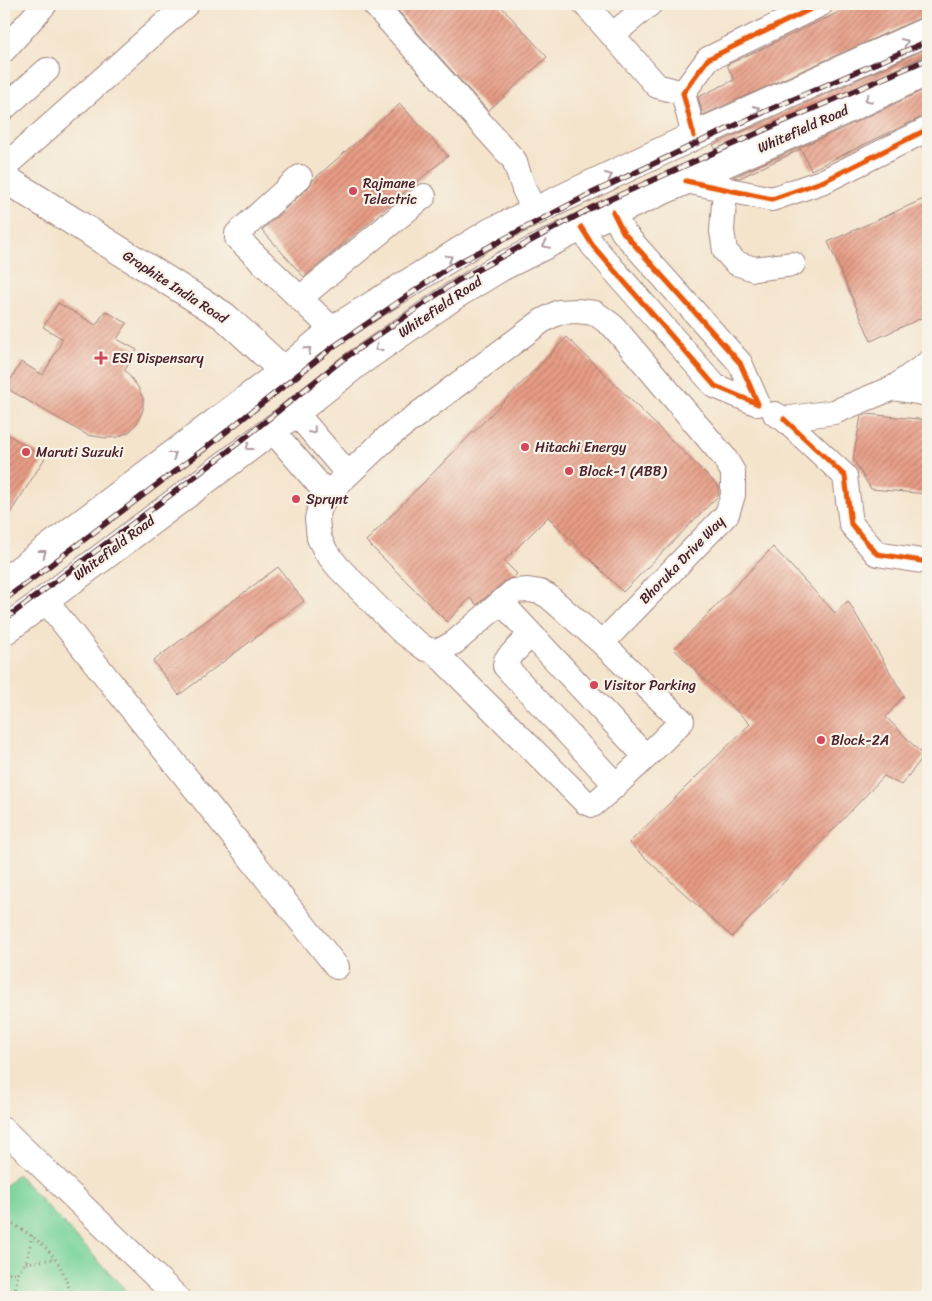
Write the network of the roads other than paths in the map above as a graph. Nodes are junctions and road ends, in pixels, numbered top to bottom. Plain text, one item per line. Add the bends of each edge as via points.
1 (45, 4) edge
2 (187, 4) edge
3 (374, 4) edge
4 (585, 4) edge
5 (650, 4) edge
6 (821, 4) edge
7 (928, 31) edge
8 (612, 34) junction
9 (4, 50) edge
10 (47, 70) dead end
11 (928, 70) edge
12 (683, 93) junction
13 (4, 108) edge
14 (928, 130) edge
15 (694, 136) junction
16 (4, 167) edge
17 (300, 177) dead end
18 (4, 178) edge
19 (686, 181) junction
20 (725, 188) junction
21 (424, 196) dead end
22 (534, 210) junction
23 (613, 212) junction
24 (581, 227) junction
25 (793, 264) dead end
26 (416, 278) junction
27 (300, 298) junction
28 (436, 307) junction
29 (333, 330) junction
30 (928, 363) edge
31 (284, 371) junction
32 (893, 388) junction
33 (928, 394) edge
34 (758, 404) junction
35 (295, 412) junction
36 (784, 419) junction
37 (272, 430) junction
38 (348, 474) junction
39 (327, 494) junction
40 (928, 562) edge
41 (4, 582) edge
42 (45, 600) junction
43 (501, 602) junction
44 (4, 631) edge
45 (531, 634) junction
46 (602, 643) junction
47 (434, 651) junction
48 (646, 757) junction
49 (616, 785) junction
50 (337, 967) dead end
51 (5, 1133) edge
52 (177, 1297) edge

1 - 9 street
2 - 16 street
3 - 22 street via 514,160
4 - 8 street
5 - 8 street
6 - 12 street via 708,59
15 -> 7 main road
8 - 12 street via 657,86
10 - 13 street
11 -> 19 main road, Whitefield Road
12 - 15 street
14 - 20 street via 824,181 772,199
22 -> 15 main road
17 - 27 street via 236,236
18 - 31 main road, Graphite India Road via 224,316
19 - 20 street
19 - 23 main road, Whitefield Road
20 - 25 street via 722,231 725,251 736,263 754,270
21 - 27 street
26 -> 22 main road
23 - 24 main road, Whitefield Road
23 - 34 street via 623,232 740,363
24 -> 28 main road, Whitefield Road via 501,267
24 - 34 street via 593,246 715,386
26 - 28 main road
26 - 29 main road
27 - 29 street
28 -> 35 main road, Whitefield Road
31 -> 29 main road
30 - 32 street
41 -> 31 main road
32 - 33 street
32 - 36 street via 834,412
34 - 36 street
35 - 37 main road, Whitefield Road
35 -> 38 street
36 - 40 street via 845,476 851,524 876,554
37 - 39 street
37 -> 42 main road, Whitefield Road
38 - 39 street, Bhoruka Drive Way
38 - 46 street, Bhoruka Drive Way via 389,436 542,321 559,312 596,313 631,345 733,472 727,514
39 - 47 street, Bhoruka Drive Way via 317,519 319,538 326,552 400,630 426,649
42 - 44 main road, Whitefield Road
42 - 50 street
43 - 45 street
43 - 46 street via 514,591 540,592
43 - 47 street via 455,642
45 - 48 street
45 - 49 street via 506,660 505,666
46 - 48 street via 682,721
47 - 49 street, Bhoruka Drive Way via 586,802 596,804
48 - 49 street
51 - 52 street

